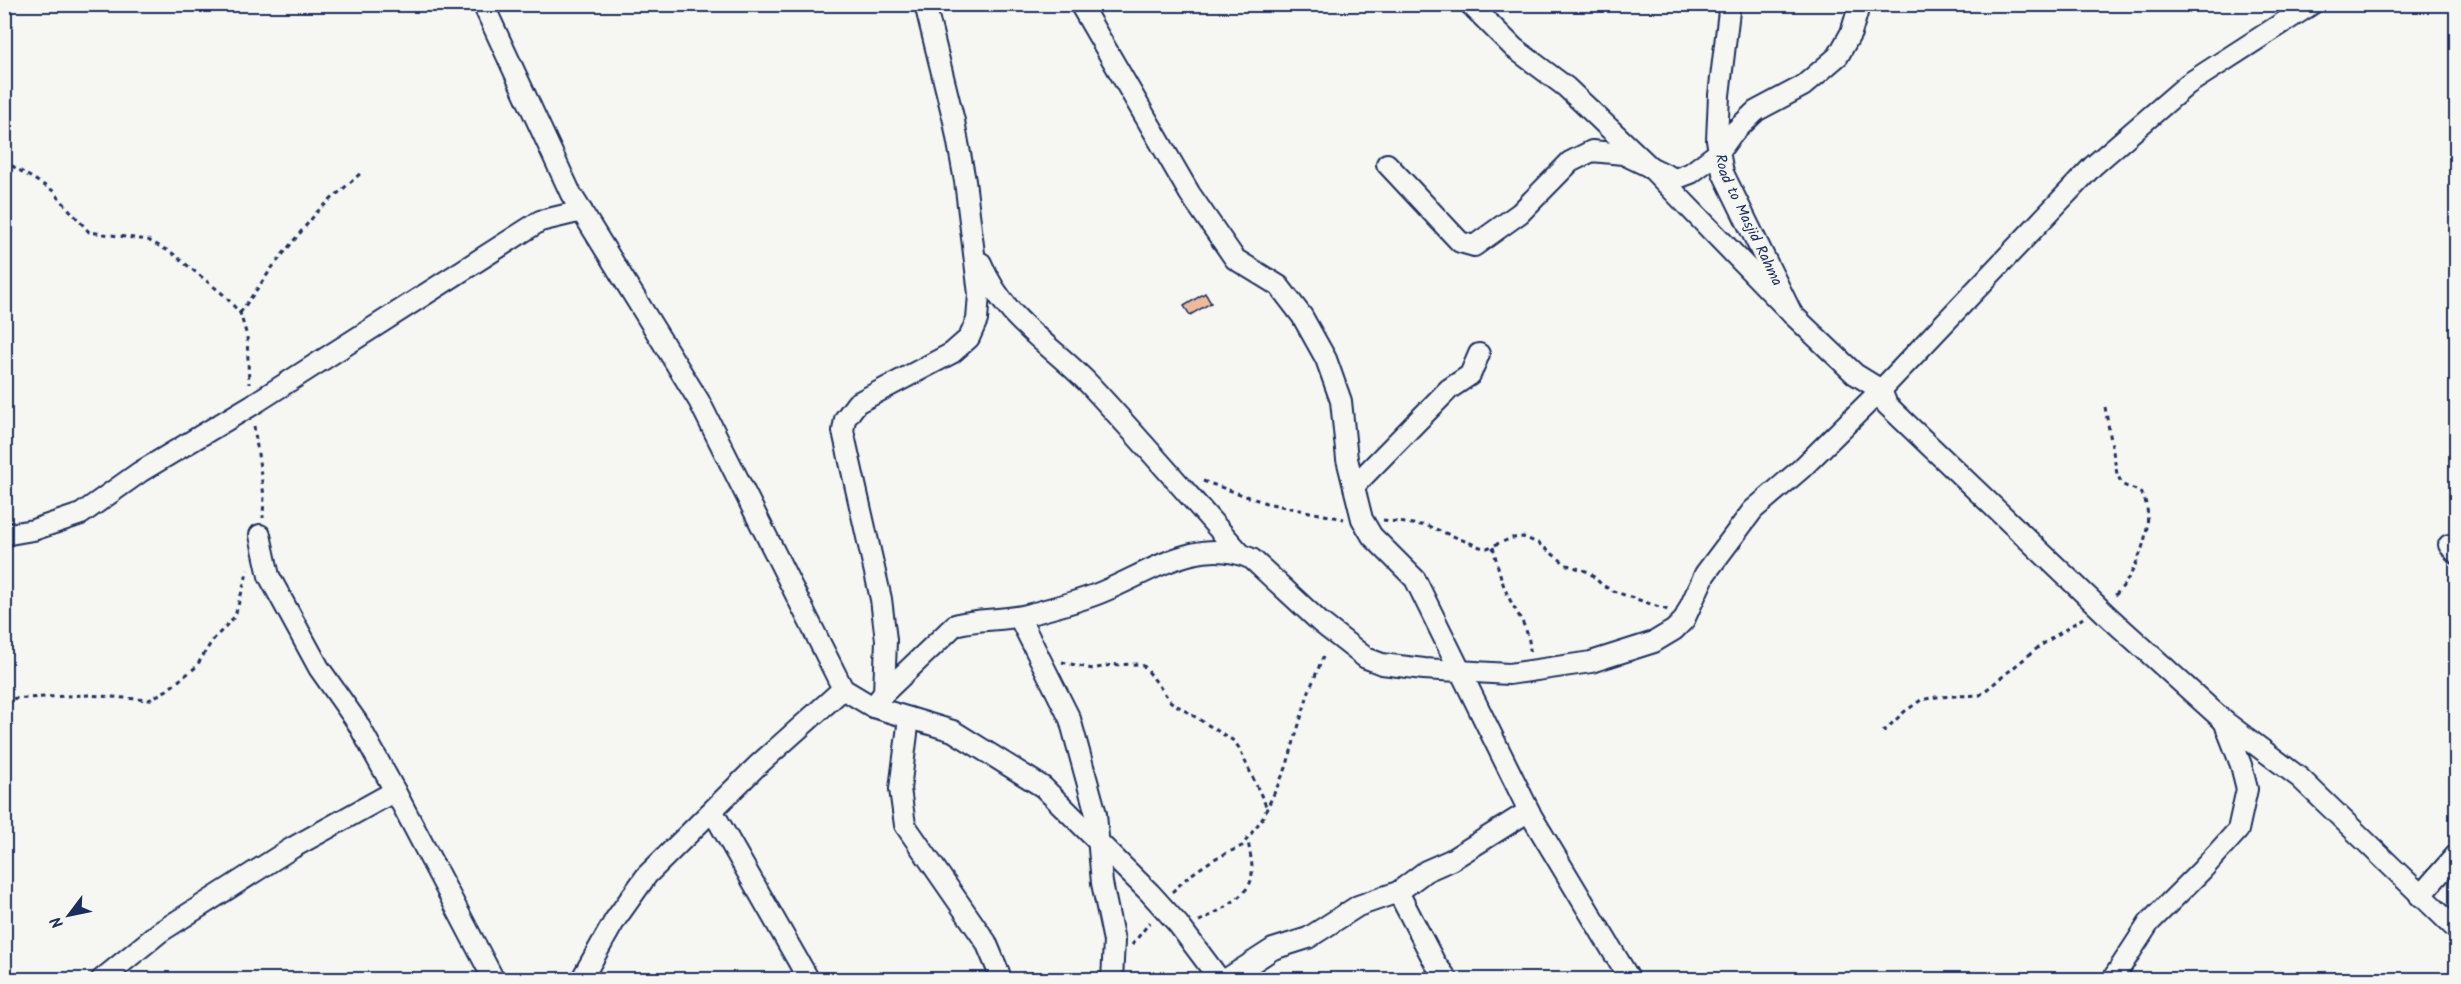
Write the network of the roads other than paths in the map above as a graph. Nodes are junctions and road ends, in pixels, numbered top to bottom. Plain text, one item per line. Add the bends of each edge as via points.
1 (483, 4) edge
2 (925, 4) edge
3 (1080, 4) edge
4 (1470, 4) edge
5 (1725, 4) edge
6 (1855, 4) edge
7 (2312, 4) edge
8 (1719, 152) junction
9 (1387, 164) dead end
10 (1651, 168) junction
11 (582, 211) junction
12 (974, 245) junction
13 (1791, 314) junction
14 (1479, 354) dead end
15 (1881, 390) junction
16 (1354, 486) junction
17 (4, 535) edge
18 (260, 535) road end
19 (1240, 553) junction
20 (1020, 617) junction
21 (1461, 672) junction
22 (843, 689) junction
23 (878, 700) junction
24 (909, 718) junction
25 (2224, 721) junction
26 (395, 791) junction
27 (1529, 811) junction
28 (713, 812) junction
29 (1098, 840) junction
30 (2457, 855) edge
31 (1398, 892) junction
32 (2420, 896) junction
33 (2457, 929) edge
34 (999, 973) dead end
35 (1113, 974) edge
36 (106, 978) edge
37 (494, 980) edge
38 (581, 980) edge
39 (809, 980) edge
40 (1220, 980) edge
41 (1225, 980) edge
42 (1448, 980) edge
43 (1630, 980) edge
44 (2112, 980) edge

1 - 11 street
2 - 12 street via 954,121
3 - 16 street via 1190,194 1235,259 1279,286 1302,316 1326,359 1341,401
4 - 10 street via 1514,48 1566,87
5 - 8 street, Road to Masjid Rahma via 1729,11 1719,96
6 - 8 street via 1857,13 1851,33 1838,56 1803,86 1756,111
7 - 15 street via 2188,84 2093,166
8 - 10 street via 1675,178
8 - 13 street, Road to Masjid Rahma via 1723,172
9 - 10 street via 1460,242 1474,246 1520,213 1570,162 1592,151 1623,154
10 - 13 street
11 - 17 street via 540,221 140,472 81,514
11 - 22 street via 699,401
12 - 19 street via 988,281 1003,304 1088,382
12 - 23 street via 979,294 977,320 969,338 952,352 857,402 845,419 843,431 881,599 886,640
13 - 15 street, Road to Masjid Rahma via 1855,374
14 - 16 street via 1470,375 1449,389
15 - 21 street via 1753,510 1705,574 1684,620 1674,630 1654,642 1591,662 1509,674
15 - 25 street via 1887,405
16 - 21 street via 1362,519 1372,536 1415,579
18 - 26 street via 269,576 319,668 357,722
19 - 20 street via 1225,550 1178,556 1101,593
19 - 21 street via 1252,559 1366,658 1382,664
20 - 23 street via 955,625
20 - 29 street via 1070,719
21 - 27 street
22 - 23 street
22 - 28 street via 757,766
23 - 24 street
24 - 29 street via 952,731 1043,787
24 - 34 street via 900,789 905,825 986,942
25 - 32 street via 2300,778
25 - 44 street via 2247,789 2238,830 2149,923
26 - 36 street via 292,848 160,932
26 - 37 street
27 - 31 street via 1451,860 1426,871
27 - 43 street
28 - 38 street via 646,875
28 - 39 street
29 - 35 street via 1114,941
29 - 40 street via 1178,924
30 - 32 street
31 - 41 street via 1358,906 1308,938 1273,949
31 - 42 street
32 - 33 street

